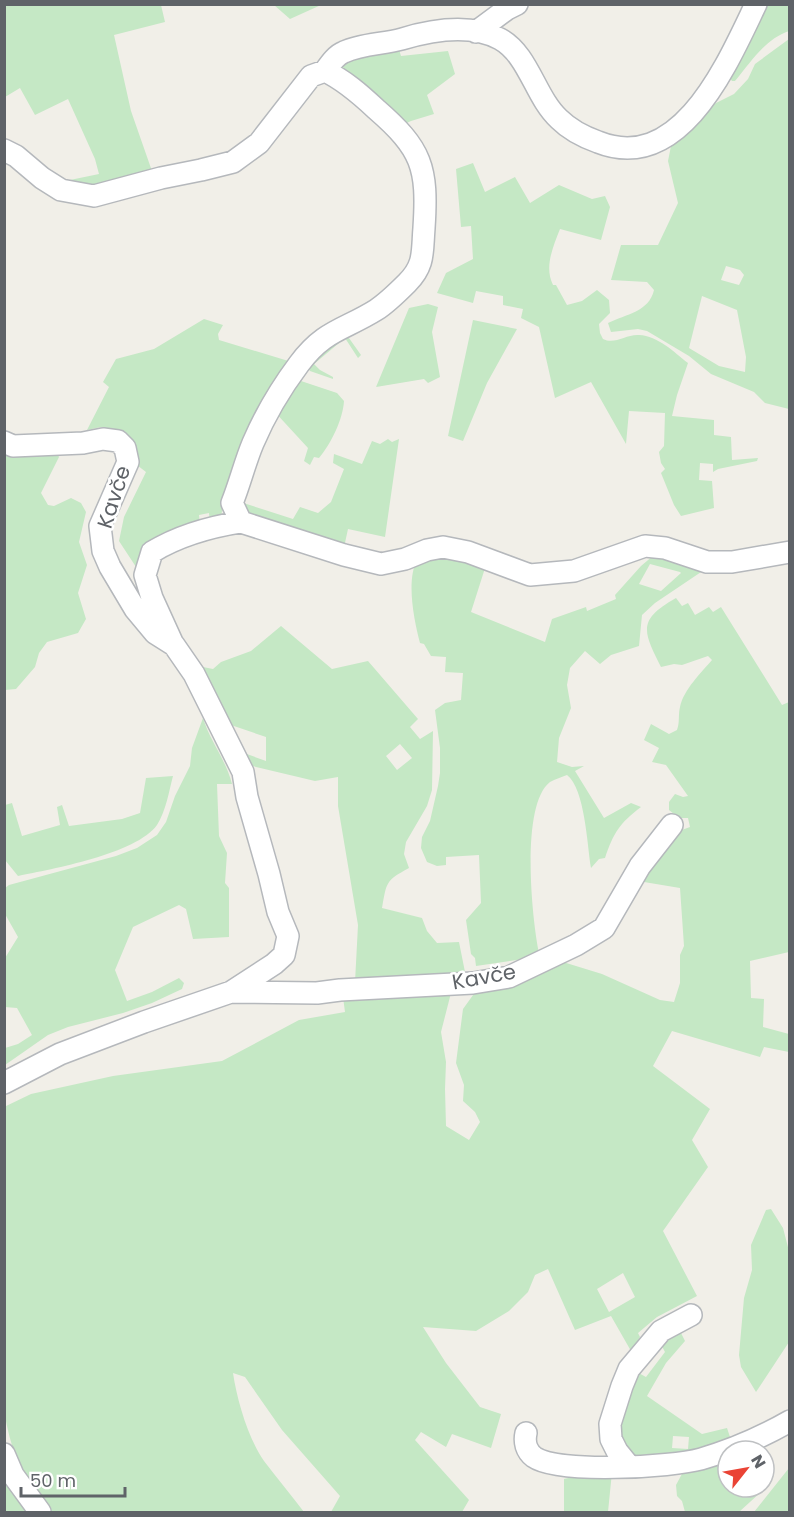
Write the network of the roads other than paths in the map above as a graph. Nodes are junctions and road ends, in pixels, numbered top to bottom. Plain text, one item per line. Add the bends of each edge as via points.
1 (517, 4) edge
2 (756, 4) edge
3 (476, 32) junction
4 (325, 71) junction
5 (4, 150) edge
6 (4, 442) edge
7 (241, 522) junction
8 (789, 552) edge
9 (174, 645) junction
10 (672, 825) dead end
11 (231, 992) junction
12 (4, 1083) edge
13 (691, 1315) dead end
14 (789, 1421) edge
15 (526, 1433) dead end
16 (4, 1454) edge
17 (630, 1467) junction
18 (40, 1512) edge

1 - 3 street
2 - 3 street via 713,88 686,120 664,137 629,148 585,137 564,123 546,104 512,50 502,40
3 - 4 street via 438,31 343,52
4 - 5 street via 311,76 259,142 233,162 201,170 94,196 62,190
4 - 7 street via 359,94 415,149 424,177 421,264 408,282 377,309 315,344 299,364 266,414 252,445 232,503
6 - 9 street, Kavče via 13,446 103,439 118,441 125,447 128,462 100,526 103,551 135,609 155,633
7 - 8 street via 381,564 443,547 530,575 574,571 645,546 665,548 707,562 732,562
7 - 9 street, Kavče via 206,528 152,552 145,575
9 - 11 street, Kavče via 194,674 243,772 278,912 288,936 284,955
10 - 11 street, Kavče via 640,866 604,928 509,977 317,993
11 - 12 street, Kavče via 60,1054
13 - 17 street via 661,1331 629,1369 622,1386 610,1424 611,1438
14 - 17 street via 754,1440 701,1459 669,1466
15 - 17 street via 527,1449 535,1458 587,1467
16 - 18 street via 13,1475

